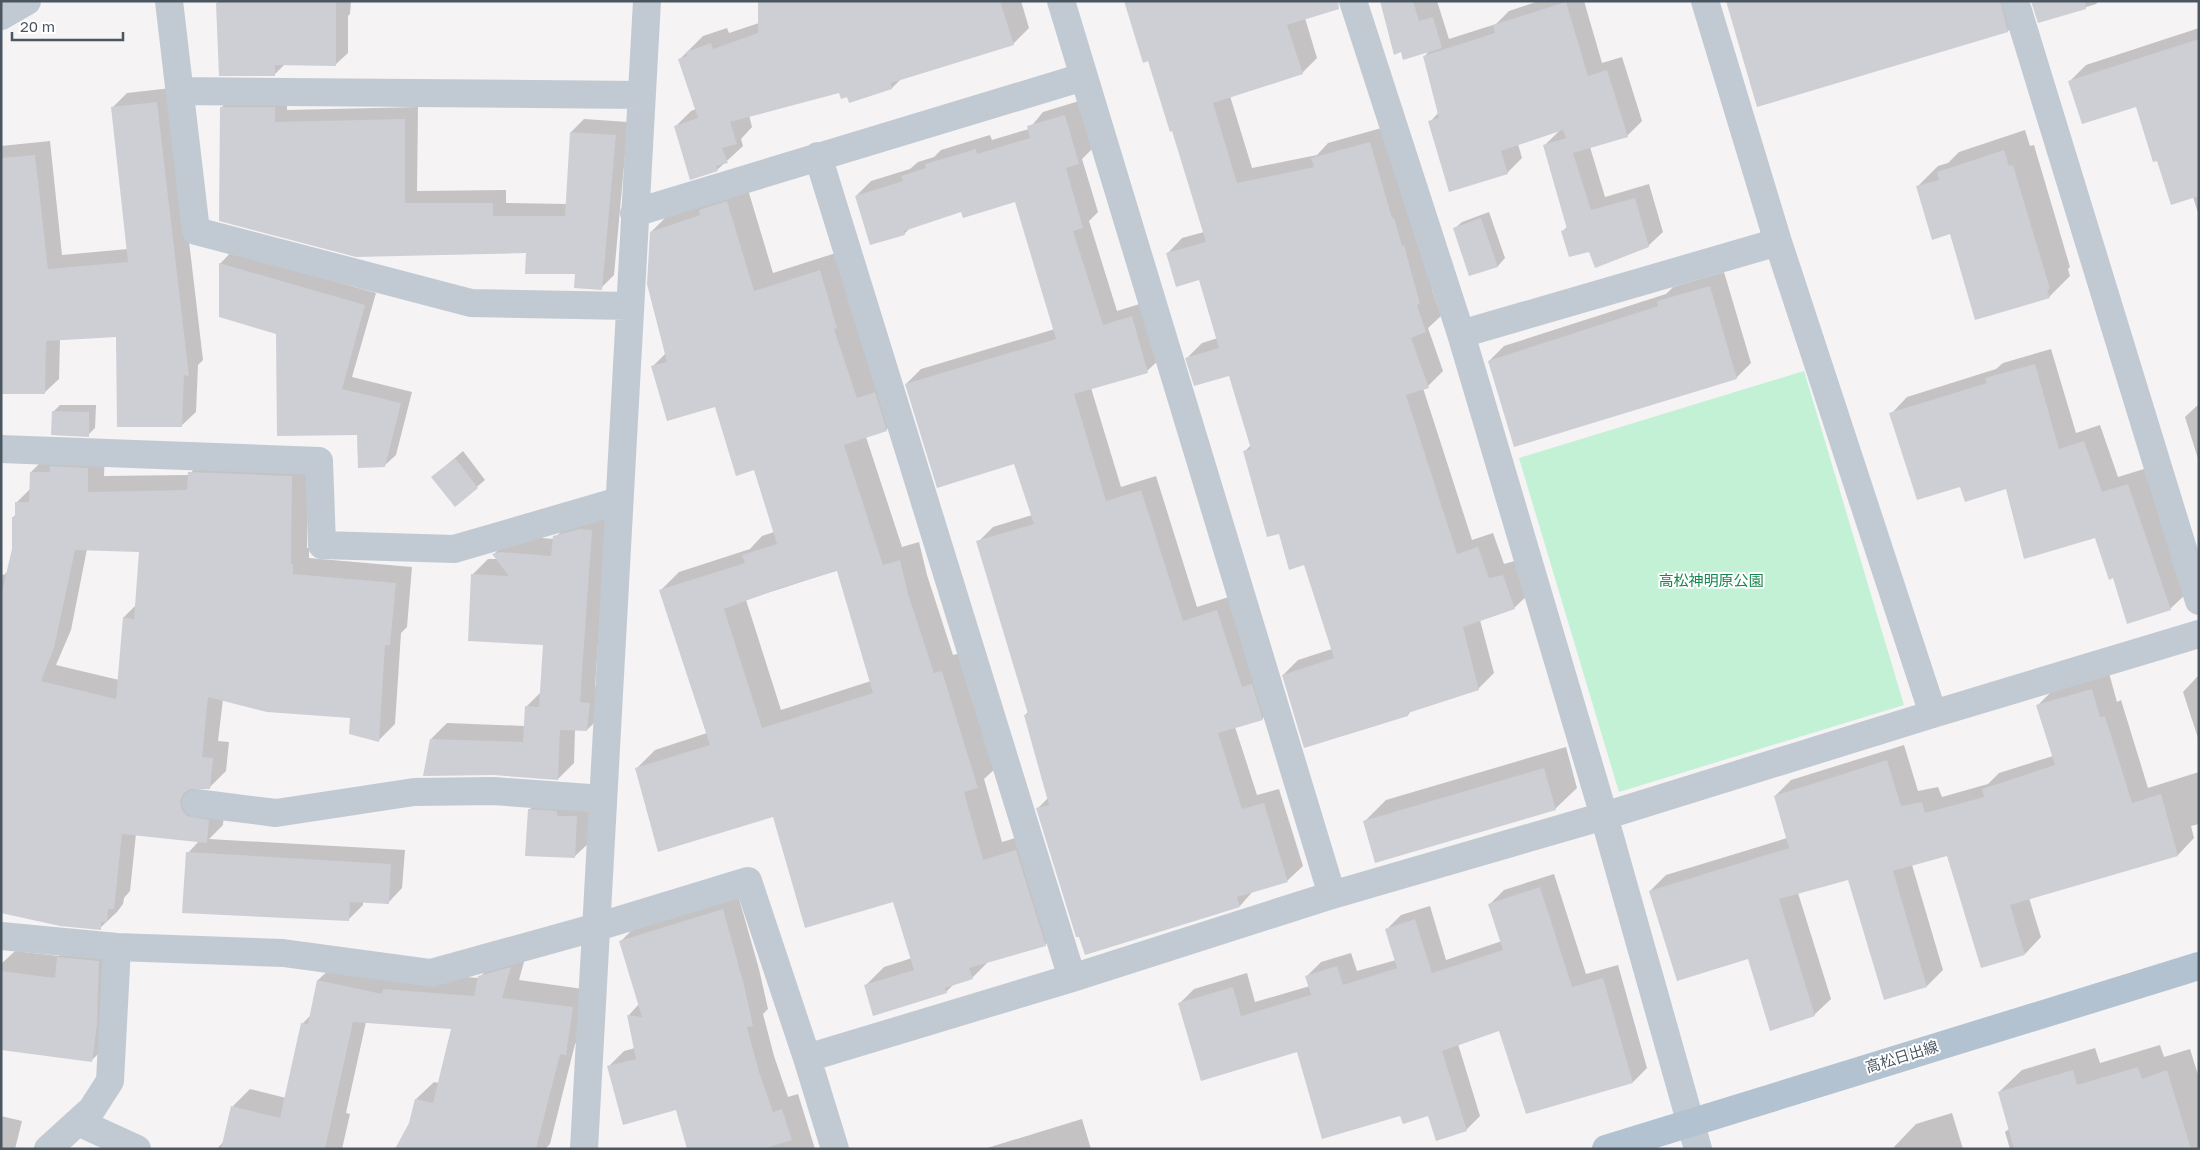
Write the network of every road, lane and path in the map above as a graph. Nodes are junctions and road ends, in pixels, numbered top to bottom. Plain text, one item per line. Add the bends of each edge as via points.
1 (27, 1) edge
2 (169, 1) edge
3 (647, 1) edge
4 (1061, 1) edge
5 (1353, 1) edge
6 (1705, 1) edge
7 (2015, 1) edge
8 (1, 16) edge
9 (1083, 77) junction
10 (180, 91) junction
11 (641, 95) junction
12 (818, 156) junction
13 (634, 213) junction
14 (1778, 242) junction
15 (629, 306) junction
16 (1461, 334) junction
17 (1, 448) edge
18 (619, 501) junction
19 (2199, 601) edge
20 (2199, 634) edge
21 (1933, 714) junction
22 (604, 799) junction
23 (196, 803) dead end
24 (1604, 816) junction
25 (1332, 895) junction
26 (597, 927) junction
27 (1, 936) edge
28 (117, 947) junction
29 (2199, 966) edge
30 (1072, 978) junction
31 (807, 1058) junction
32 (78, 1122) junction
33 (1690, 1122) junction
34 (48, 1149) edge
35 (138, 1149) edge
36 (584, 1149) edge
37 (834, 1149) edge
38 (1606, 1149) edge
39 (1698, 1149) edge

1 - 8 street
2 - 10 street
3 - 11 street
4 - 9 street
5 - 16 street
6 - 14 street
7 - 19 street
9 - 12 street
9 - 25 street
10 - 11 street
10 - 15 street via 196,231 471,303
11 - 13 street
12 - 13 street
12 - 30 street
13 - 15 street
14 - 16 street
14 - 21 street
15 - 18 street
16 - 24 street
17 - 18 street via 319,461 322,545 454,550
18 - 22 street
20 - 21 street
21 - 24 street
22 - 23 street via 493,791 414,792 276,813
22 - 26 street
24 - 25 street
24 - 33 street
25 - 30 street
26 - 28 street via 431,973 283,953
26 - 31 street via 748,881
26 - 36 street
27 - 28 street
28 - 32 street via 110,1081 92,1109
29 - 33 main road, 高松日出線
30 - 31 street
31 - 37 street
32 - 34 street
32 - 35 street
33 - 38 main road, 高松日出線
33 - 39 street

